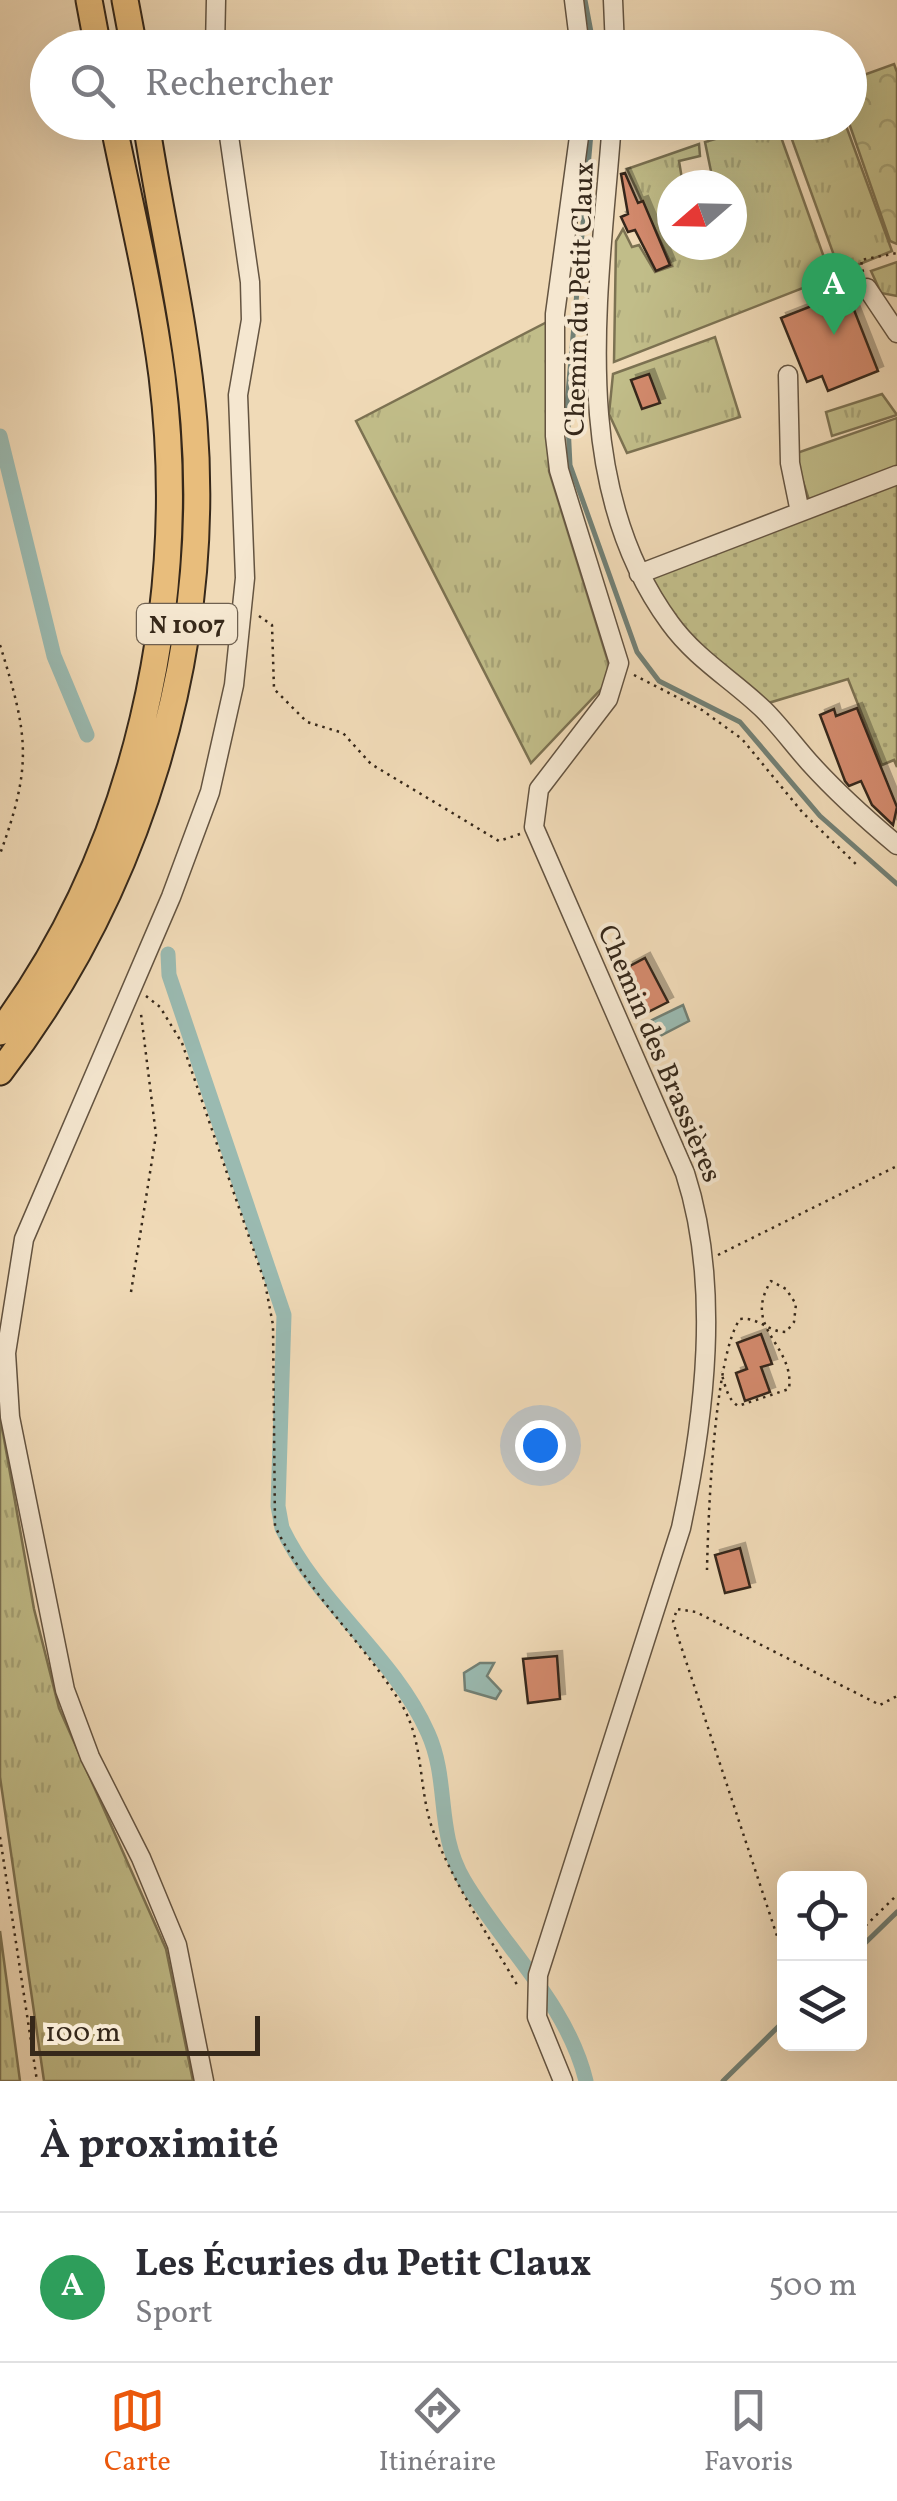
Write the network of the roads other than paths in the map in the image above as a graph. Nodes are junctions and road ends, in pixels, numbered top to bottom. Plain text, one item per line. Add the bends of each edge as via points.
1 (88, 0) edge
2 (125, 0) edge
3 (216, 0) edge
4 (574, 0) edge
5 (613, 0) edge
6 (94, 30) edge
7 (131, 30) edge
8 (216, 30) edge
9 (578, 30) edge
10 (614, 30) edge
11 (116, 140) edge
12 (149, 140) edge
13 (230, 140) edge
14 (578, 140) edge
15 (611, 140) edge
16 (867, 288) road end
17 (897, 333) edge
18 (788, 375) dead end
19 (897, 475) edge
20 (800, 512) junction
21 (639, 574) junction
22 (897, 846) edge
23 (0, 1032) edge
24 (0, 1072) edge
25 (204, 2081) edge
26 (564, 2081) edge

1 - 6 highway
2 - 7 highway
3 - 8 street
4 - 9 street
5 - 10 street
11 - 23 highway, N 1007 via 161,374 169,535 165,590 147,700 114,816 43,966
12 - 24 highway, N 1007 via 194,424 186,639 140,819 71,964
13 - 25 street via 251,320 238,395 245,578 234,686 210,792 24,1239 6,1353 10,1417 65,1690 176,1945
14 - 26 street, Chemin des Brassières via 554,314 555,436 559,470 618,663 608,700 539,789 534,826 686,1173 703,1262 696,1452 681,1528 537,1983 538,2017
15 - 21 street, Chemin du Petit Claux via 600,443 605,480
16 - 17 street
18 - 20 street via 790,464
19 - 20 street
20 - 21 street
21 - 22 street, Chemin du Petit Claux via 704,662 764,711

